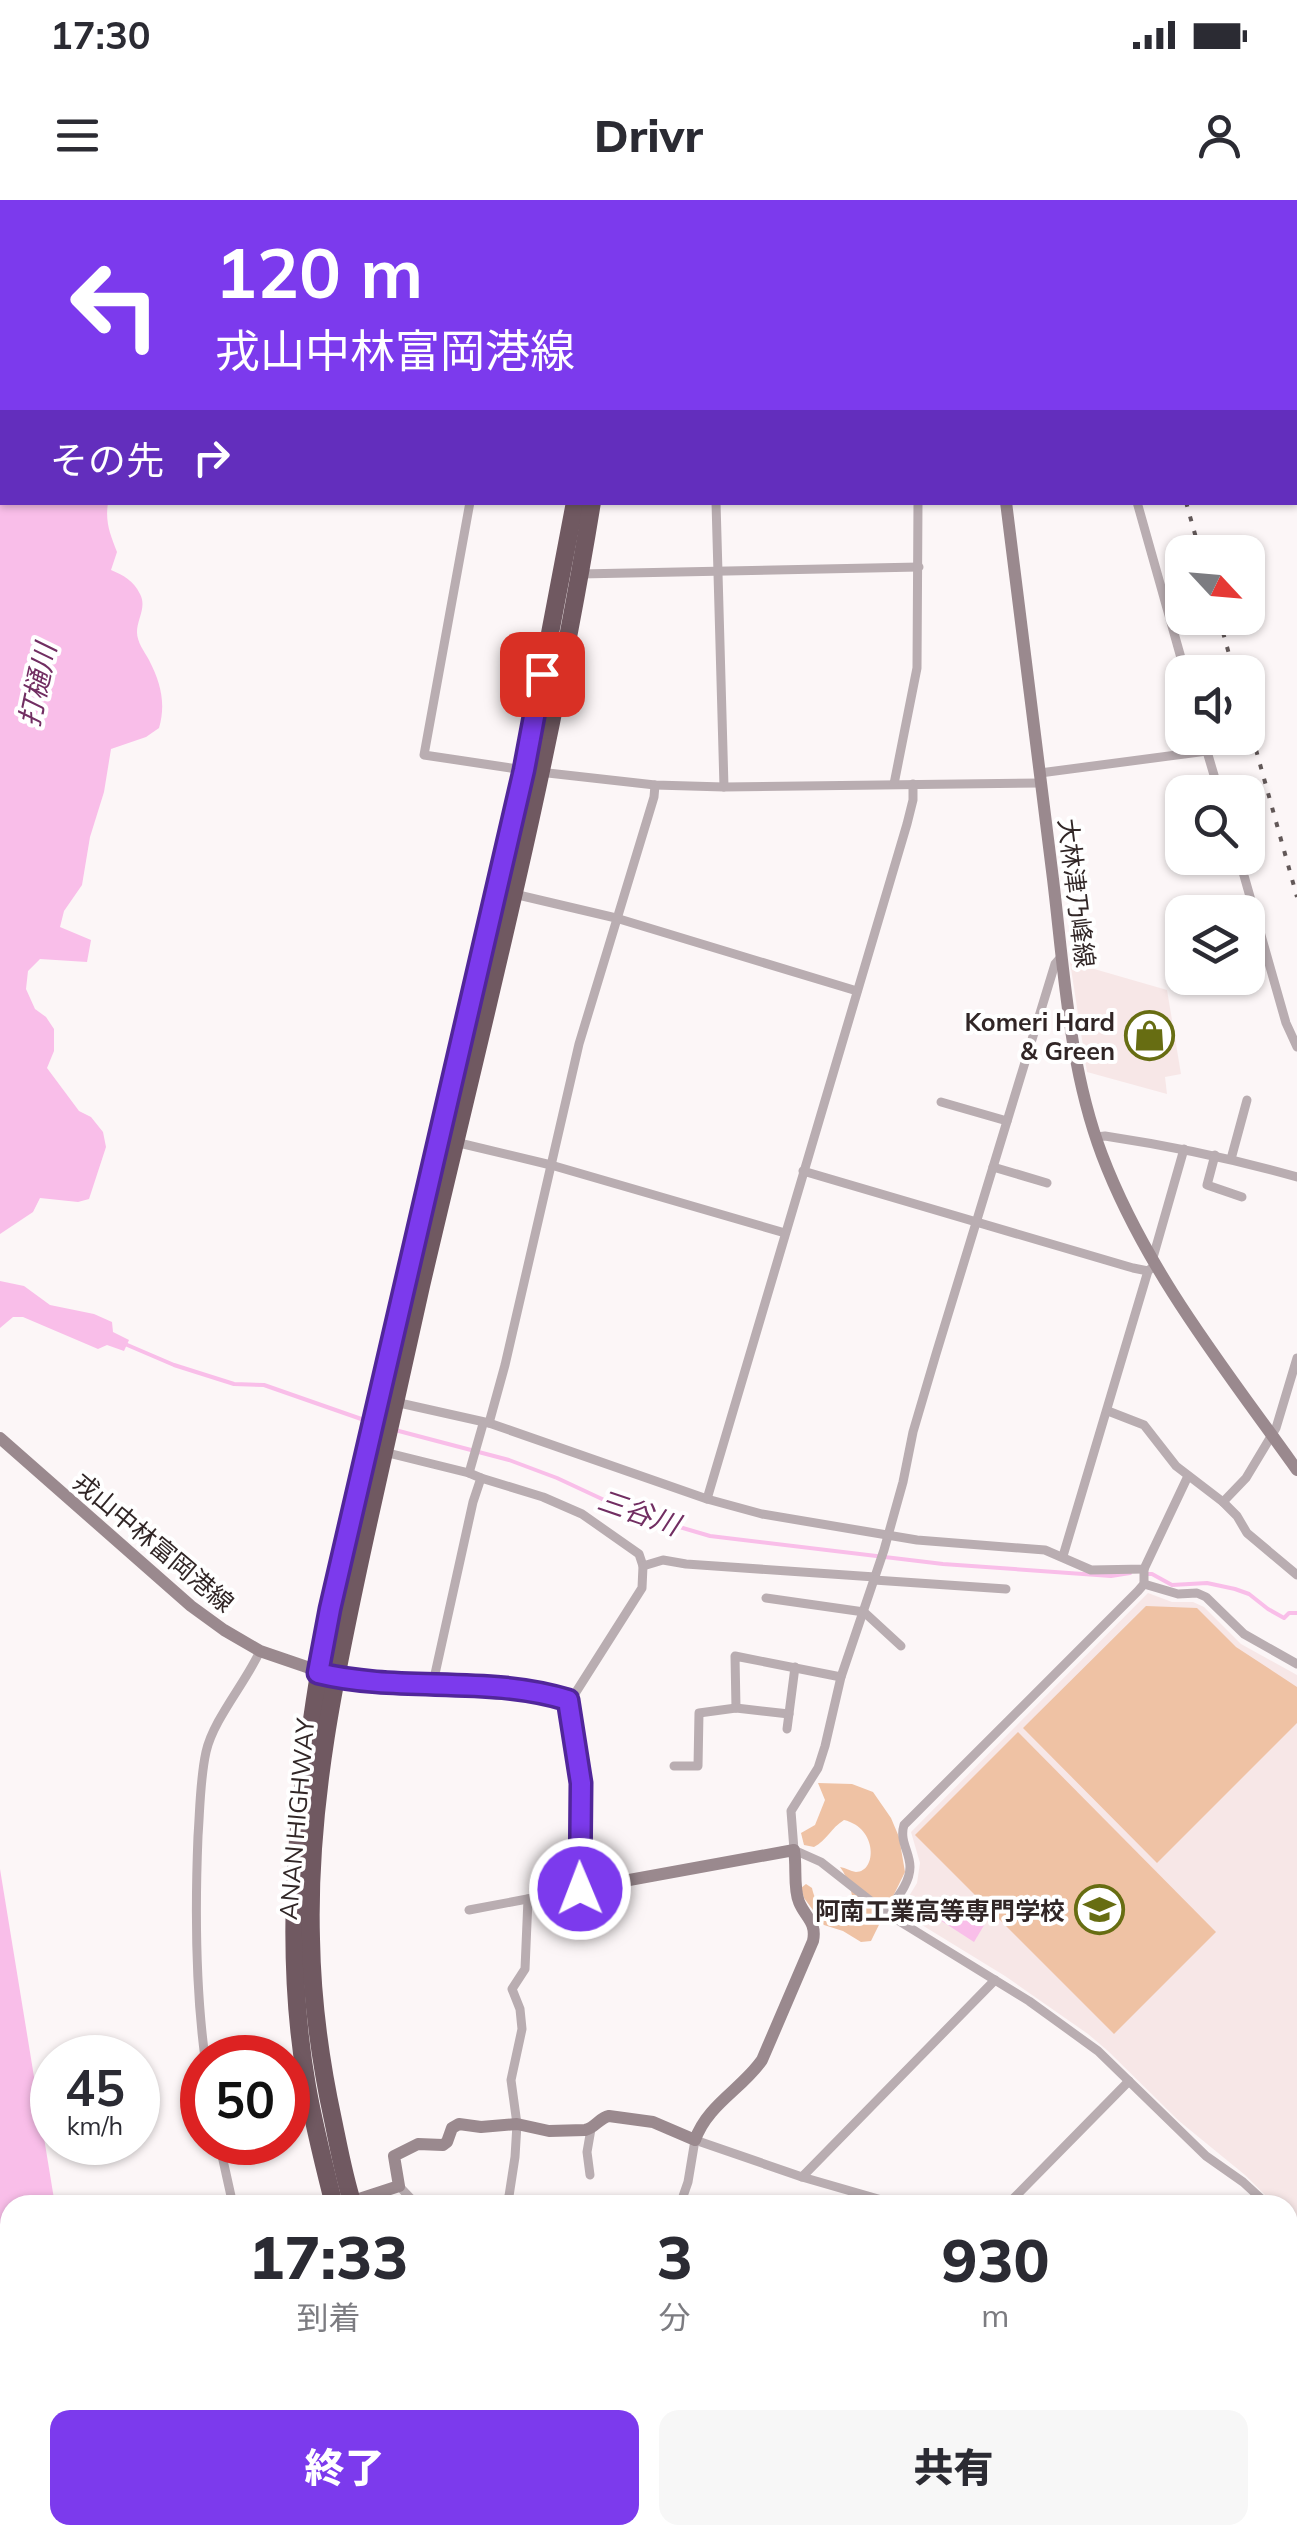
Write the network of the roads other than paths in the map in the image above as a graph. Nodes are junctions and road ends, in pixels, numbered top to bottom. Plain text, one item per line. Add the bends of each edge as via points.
1 (469, 505) edge
2 (574, 505) edge
3 (592, 505) edge
4 (716, 505) edge
5 (918, 505) edge
6 (1006, 505) edge
7 (1138, 505) edge
8 (919, 567) junction
9 (718, 571) junction
10 (580, 574) junction
11 (1180, 655) edge
12 (1182, 755) edge
13 (532, 772) junction
14 (1040, 778) junction
15 (894, 784) junction
16 (914, 784) junction
17 (655, 785) junction
18 (724, 787) junction
19 (1243, 875) edge
20 (514, 894) junction
21 (616, 918) junction
22 (1062, 956) junction
23 (857, 991) junction
24 (1297, 1047) edge
25 (1247, 1100) dead end
26 (940, 1102) dead end
27 (1007, 1121) junction
28 (1096, 1137) junction
29 (455, 1142) junction
30 (1184, 1149) junction
31 (1215, 1155) junction
32 (1232, 1158) junction
33 (551, 1164) junction
34 (993, 1167) junction
35 (803, 1171) junction
36 (1297, 1178) edge
37 (1046, 1184) dead end
38 (1242, 1197) dead end
39 (976, 1223) junction
40 (785, 1233) junction
41 (1151, 1266) junction
42 (1296, 1362) edge
43 (388, 1408) junction
44 (1108, 1411) junction
45 (485, 1426) junction
46 (1272, 1435) junction
47 (0, 1438) edge
48 (379, 1447) junction
49 (470, 1469) junction
50 (1297, 1470) edge
51 (1188, 1476) junction
52 (481, 1478) junction
53 (706, 1500) junction
54 (1222, 1502) junction
55 (888, 1534) junction
56 (1063, 1556) junction
57 (643, 1566) junction
58 (876, 1575) junction
59 (1144, 1575) junction
60 (1297, 1575) edge
61 (1006, 1589) dead end
62 (766, 1598) dead end
63 (864, 1612) junction
64 (901, 1646) dead end
65 (260, 1652) junction
66 (1297, 1664) edge
67 (794, 1668) junction
68 (327, 1675) junction
69 (841, 1677) junction
70 (433, 1684) junction
71 (568, 1700) junction
72 (736, 1708) junction
73 (789, 1714) junction
74 (788, 1730) dead end
75 (674, 1766) dead end
76 (794, 1850) junction
77 (580, 1889) junction
78 (528, 1900) junction
79 (470, 1910) dead end
80 (886, 1913) junction
81 (995, 1980) junction
82 (202, 2035) edge
83 (1128, 2080) junction
84 (518, 2124) junction
85 (590, 2129) junction
86 (695, 2140) junction
87 (223, 2165) edge
88 (590, 2175) dead end
89 (802, 2177) junction
90 (399, 2186) junction
91 (231, 2195) edge
92 (341, 2195) edge
93 (372, 2195) edge
94 (408, 2195) edge
95 (509, 2195) edge
96 (683, 2195) edge
97 (854, 2195) edge
98 (1016, 2195) edge
99 (1256, 2195) edge

1 - 13 street via 424,755
2 - 13 highway, ANAN HIGHWAY
3 - 10 highway, ANAN HIGHWAY
4 - 9 street
5 - 8 street
6 - 14 main road, 大林津乃峰線
7 - 11 street
8 - 9 street
8 - 15 street via 918,668
9 - 10 street
9 - 18 street
10 - 13 highway, ANAN HIGHWAY
12 - 14 street
13 - 17 street
13 - 20 highway, ANAN HIGHWAY
13 - 43 highway, ANAN HIGHWAY
14 - 16 street
14 - 22 main road, 大林津乃峰線
15 - 16 street
15 - 18 street
16 - 23 street
17 - 18 street
17 - 21 street
19 - 24 street
20 - 21 street
20 - 29 highway, ANAN HIGHWAY
21 - 23 street
21 - 33 street
22 - 27 street
22 - 28 main road, 大林津乃峰線
23 - 35 street
25 - 32 street
26 - 27 street
27 - 34 street
28 - 30 street
28 - 41 main road, 大林津乃峰線
29 - 33 street
29 - 43 highway, ANAN HIGHWAY
30 - 31 street
30 - 41 street
31 - 32 street
31 - 38 street via 1207,1185
32 - 36 street
33 - 40 street
33 - 45 street
34 - 37 street
34 - 39 street
35 - 39 street
35 - 40 street
39 - 41 street
39 - 55 street
40 - 53 street
41 - 44 street
41 - 46 main road, 大林津乃峰線
42 - 46 street
43 - 45 street
43 - 48 highway, ANAN HIGHWAY
44 - 51 street via 1144,1425
44 - 56 street
45 - 49 street
45 - 53 street
46 - 50 main road, 大林津乃峰線
46 - 54 street
47 - 65 main road, 戎山中林富岡港線 via 191,1606
48 - 49 street
48 - 68 highway, ANAN HIGHWAY via 330,1609
49 - 52 street
51 - 54 street
51 - 59 street
52 - 57 street via 582,1514 638,1554
52 - 70 street
53 - 55 street
54 - 60 street via 1247,1534
55 - 56 street
55 - 58 street
56 - 59 street via 1091,1570
57 - 58 street via 663,1560
57 - 71 street via 642,1588
58 - 61 street
58 - 63 street
59 - 66 street via 1178,1594 1206,1597 1244,1634
59 - 80 street via 904,1825 907,1882
62 - 63 street
63 - 64 street
63 - 69 street
65 - 68 main road, 戎山中林富岡港線
65 - 82 street via 206,1751 196,1884
67 - 69 street
67 - 72 street via 735,1656
67 - 73 street
68 - 70 main road, 戎山中林富岡港線
68 - 92 highway, ANAN HIGHWAY via 296,1849 294,1940 306,2085
69 - 76 street via 822,1757 791,1811
70 - 71 main road, 戎山中林富岡港線
71 - 77 main road via 581,1783
72 - 73 street
72 - 75 street via 700,1713 698,1766
73 - 74 street
76 - 77 main road
76 - 80 street via 821,1862
76 - 86 main road via 796,1896 813,1924 813,1941 762,2060 710,2112
77 - 78 street
78 - 79 street
78 - 84 street via 525,1969 512,1989 522,2028 511,2080
80 - 81 street
81 - 83 street via 1098,2051
81 - 89 street
83 - 98 street
83 - 99 street
84 - 85 main road
84 - 90 main road via 459,2124 443,2145 408,2148 394,2156
84 - 95 street
85 - 86 main road via 609,2116 653,2122
85 - 88 street
86 - 89 street
86 - 96 street
87 - 91 street
89 - 97 street
90 - 93 main road
90 - 94 street

